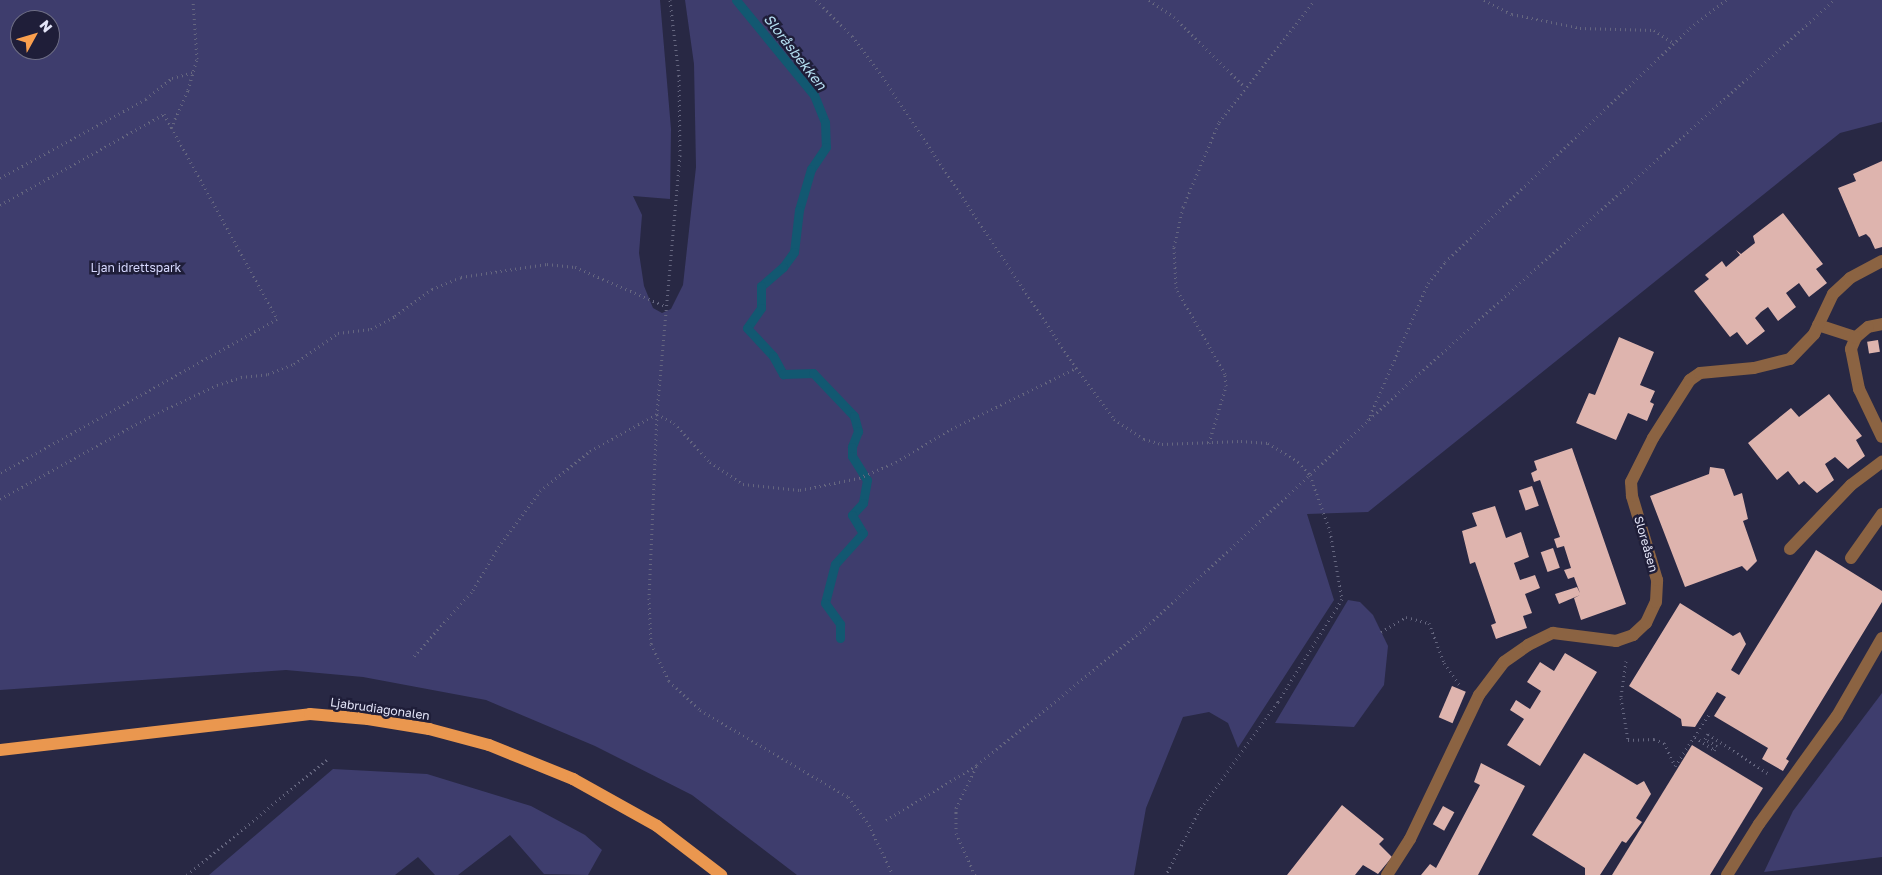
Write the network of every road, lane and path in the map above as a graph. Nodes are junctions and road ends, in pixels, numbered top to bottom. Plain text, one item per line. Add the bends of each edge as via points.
1 (193, 0) edge
2 (670, 0) edge
3 (816, 0) edge
4 (1149, 0) edge
5 (1316, 0) edge
6 (1484, 0) edge
7 (1726, 0) edge
8 (1834, 0) edge
9 (1675, 44) junction
10 (195, 72) junction
11 (1244, 86) junction
12 (171, 128) junction
13 (0, 178) edge
14 (0, 205) edge
15 (1882, 261) edge
16 (665, 306) junction
17 (1882, 324) edge
18 (1818, 325) junction
19 (1856, 336) junction
20 (1076, 368) junction
21 (657, 414) junction
22 (1367, 422) junction
23 (1882, 437) edge
24 (1209, 443) junction
25 (1882, 462) edge
26 (0, 473) edge
27 (1310, 475) junction
28 (0, 499) edge
29 (1882, 514) edge
30 (1790, 549) dead end
31 (1851, 558) dead end
32 (1382, 632) dead end
33 (1627, 638) junction
34 (1882, 638) edge
35 (414, 656) dead end
36 (1451, 674) dead end
37 (1710, 713) dead end
38 (1695, 737) junction
39 (0, 750) edge
40 (329, 758) dead end
41 (977, 765) junction
42 (1786, 785) junction
43 (886, 820) dead end
44 (187, 875) edge
45 (721, 875) edge
46 (893, 875) edge
47 (975, 875) edge
48 (1166, 875) edge
49 (1387, 875) edge
50 (1727, 875) edge

1 - 10 path via 198,59
2 - 16 path via 679,75 680,155
3 - 20 path via 852,36 882,76
4 - 11 path via 1174,17
5 - 11 path
6 - 9 path via 1512,14 1580,28 1654,30
7 - 9 path
8 - 22 path
9 - 22 path via 1514,192 1445,262 1428,284
10 - 12 path
10 - 13 path via 172,78 146,99
11 - 24 path via 1219,122 1197,169 1183,207 1174,247 1174,271 1180,298 1225,374 1226,386
12 - 14 path via 164,114
12 - 26 path via 277,319
15 - 18 lane, Sloreåsen via 1850,278 1833,294
16 - 21 path
16 - 28 path via 575,267 547,264 461,277 432,289 396,316 371,329 338,332 287,367 217,385 149,417
17 - 19 lane
18 - 19 lane
18 - 33 lane, Sloreåsen via 1802,349 1790,359 1754,368 1700,373 1690,380 1653,438 1632,482 1632,496 1657,580 1656,602 1646,623
19 - 23 lane via 1851,349 1854,369 1866,410
20 - 21 path via 951,429 896,462 859,478 800,490 744,484 710,462 674,423
20 - 24 path via 1114,419 1144,439 1162,444
21 - 35 path via 590,452 540,491 510,530 473,590
21 - 46 path via 649,598 651,644 660,667 676,690 700,710 848,797 870,825
22 - 27 path
24 - 27 path via 1268,443 1298,462
25 - 30 lane via 1851,485
27 - 41 path via 1146,627
27 - 48 path via 1330,531 1342,599 1278,702 1200,809
29 - 31 lane
32 - 36 path via 1406,618 1424,621 1433,628
33 - 38 path via 1621,698 1628,740 1654,739 1664,743 1675,766
33 - 49 lane via 1595,641 1553,633 1504,662 1479,695 1410,839
34 - 42 lane via 1837,716
37 - 38 path
38 - 42 path via 1714,750 1717,746 1705,739 1708,734
39 - 45 main road, Ljabrudiagonalen via 310,714 429,729 489,745 573,779 657,826
40 - 44 path
41 - 43 path
41 - 47 path via 956,808 956,833
42 - 50 lane

